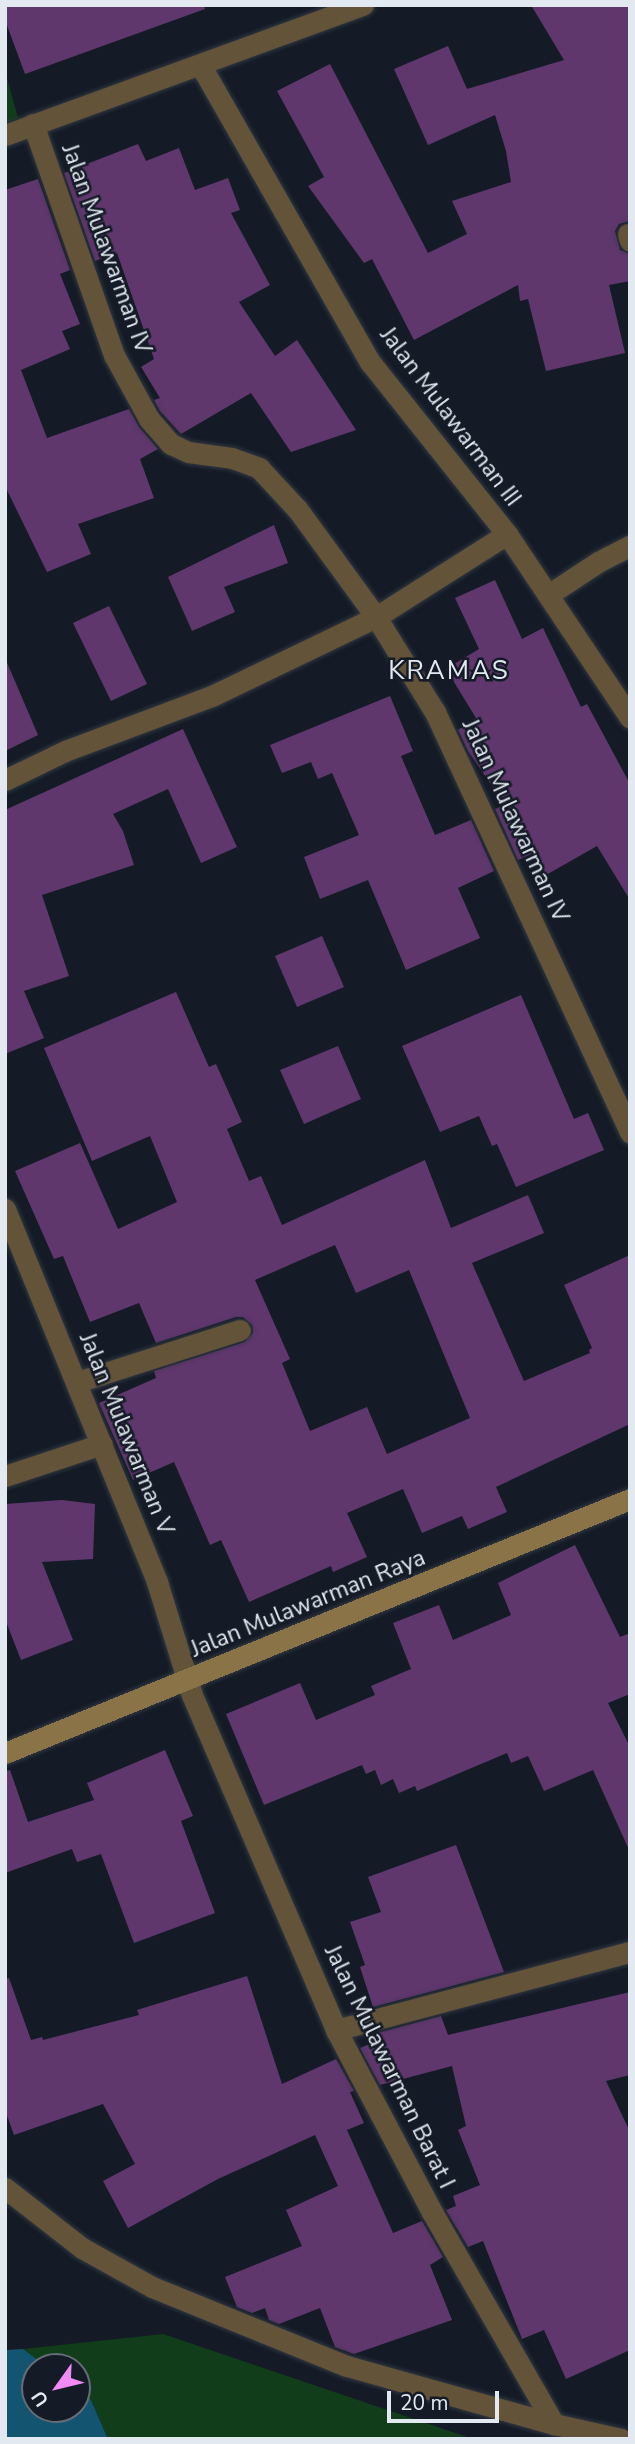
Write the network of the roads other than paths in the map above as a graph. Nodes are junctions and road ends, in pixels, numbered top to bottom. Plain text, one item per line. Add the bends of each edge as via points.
1 (363, 5) edge
2 (322, 11) edge
3 (201, 65) junction
4 (33, 124) junction
5 (5, 135) edge
6 (507, 534) junction
7 (630, 546) edge
8 (548, 595) junction
9 (376, 617) junction
10 (630, 718) edge
11 (5, 780) edge
12 (630, 1133) edge
13 (5, 1209) edge
14 (240, 1329) dead end
15 (77, 1382) junction
16 (102, 1444) junction
17 (5, 1476) edge
18 (630, 1499) edge
19 (187, 1681) junction
20 (5, 1753) edge
21 (630, 1952) edge
22 (336, 2030) junction
23 (5, 2188) edge
24 (554, 2424) junction
25 (621, 2439) edge

1 - 2 street
2 - 3 street
3 - 4 street
3 - 6 street, Jalan Mulawarman III via 370,362
4 - 5 street
4 - 9 street, Jalan Mulawarman IV via 114,355 149,419 172,444 188,452 232,458 259,468 298,510
6 - 8 street, Jalan Mulawarman III
6 - 9 street
7 - 8 street
8 - 10 street, Jalan Mulawarman III
9 - 11 street via 214,695 65,751
9 - 12 street, Jalan Mulawarman IV via 435,712
13 - 15 street, Jalan Mulawarman V
14 - 15 street
15 - 16 street, Jalan Mulawarman V
16 - 17 street
16 - 19 street, Jalan Mulawarman V via 157,1582
18 - 19 main road, Jalan Mulawarman Raya
19 - 20 main road, Jalan Mulawarman Raya
19 - 22 street, Jalan Mulawarman Barat I
21 - 22 street
22 - 24 street, Jalan Mulawarman Barat I via 432,2212
23 - 24 street via 82,2248 152,2287 347,2366
24 - 25 street

